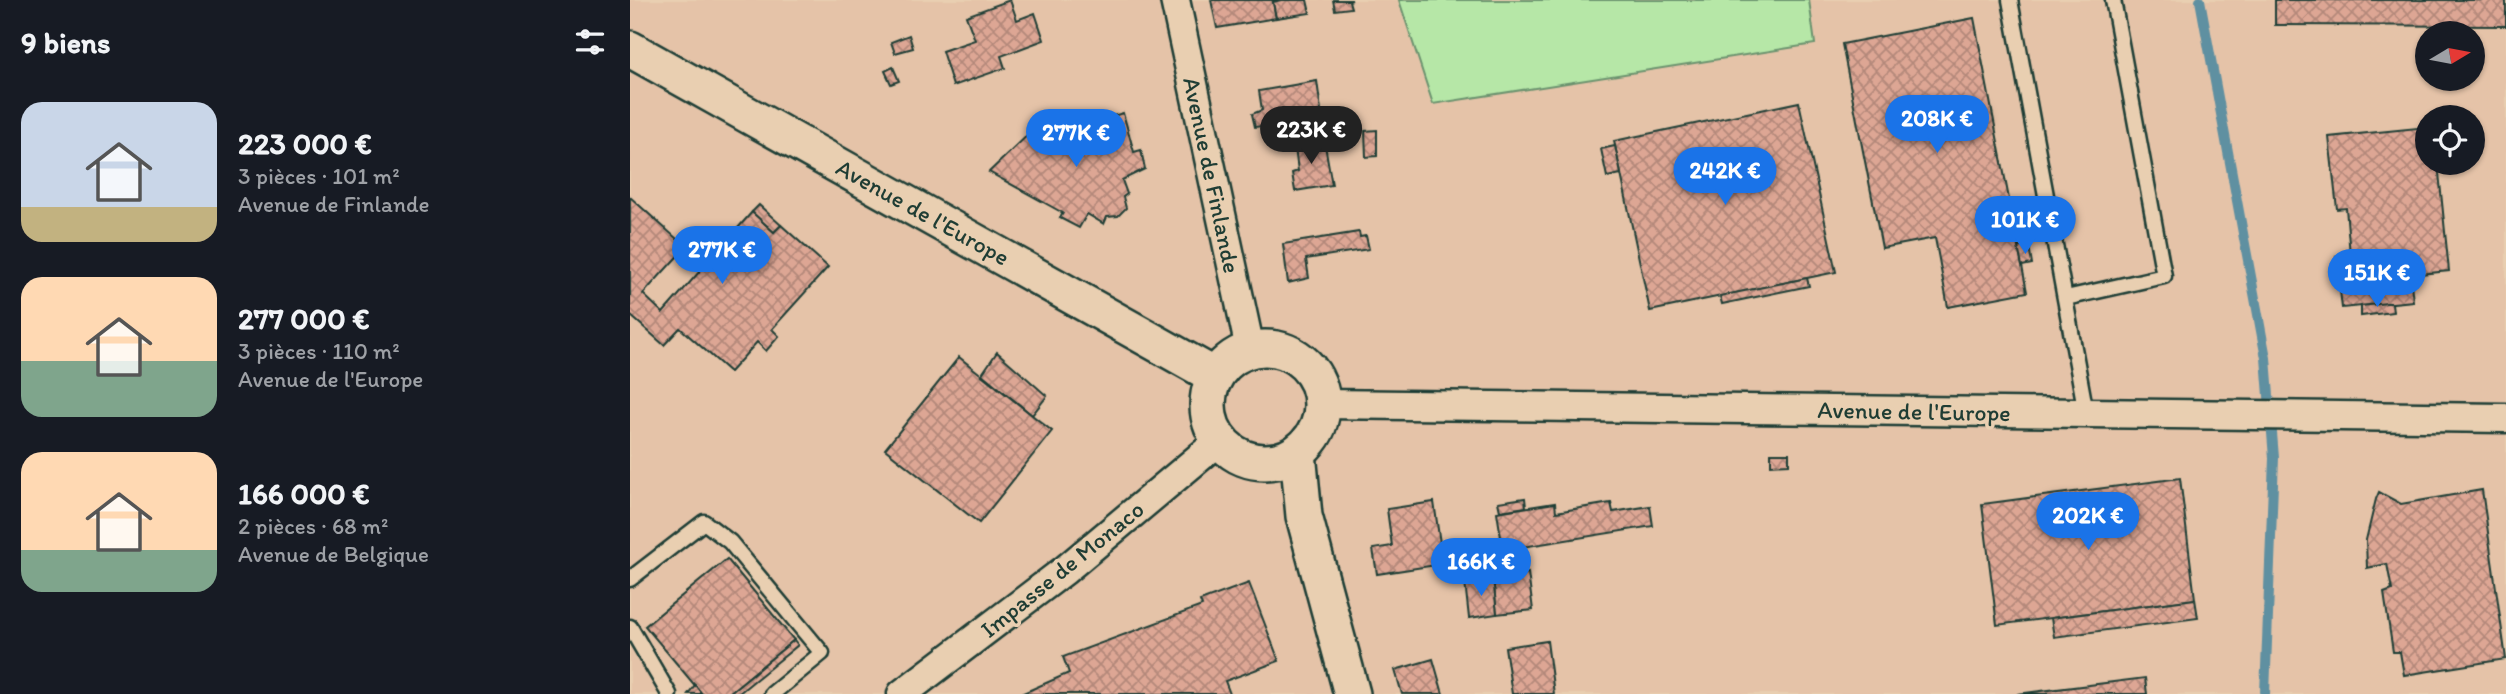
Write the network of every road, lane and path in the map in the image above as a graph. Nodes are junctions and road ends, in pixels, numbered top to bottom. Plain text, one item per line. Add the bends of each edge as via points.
1 (1174, 0) edge
2 (2010, 0) edge
3 (2113, 0) edge
4 (630, 49) edge
5 (2066, 298) junction
6 (1250, 349) junction
7 (1215, 376) junction
8 (1322, 404) junction
9 (2086, 413) junction
10 (2506, 418) edge
11 (1219, 441) junction
12 (1298, 453) junction
13 (630, 579) edge
14 (630, 626) edge
15 (669, 694) edge
16 (772, 694) edge
17 (902, 694) edge
18 (1352, 694) edge

1 - 6 street, Avenue de Finlande
2 - 5 lane
3 - 5 lane via 2164,276
4 - 7 street, Avenue de l'Europe
5 - 9 lane
6 - 7 street via 1224,364
6 - 8 street via 1267,348 1299,359 1320,387
7 - 11 street via 1207,409
8 - 9 street, Avenue de l'Europe
8 - 12 street via 1316,432
9 - 10 street, Avenue de l'Europe
11 - 12 street via 1248,461 1282,461
11 - 17 street, Impasse de Monaco via 1065,570
12 - 18 street via 1304,516
13 - 16 lane via 704,522 730,542 822,653
14 - 15 lane

